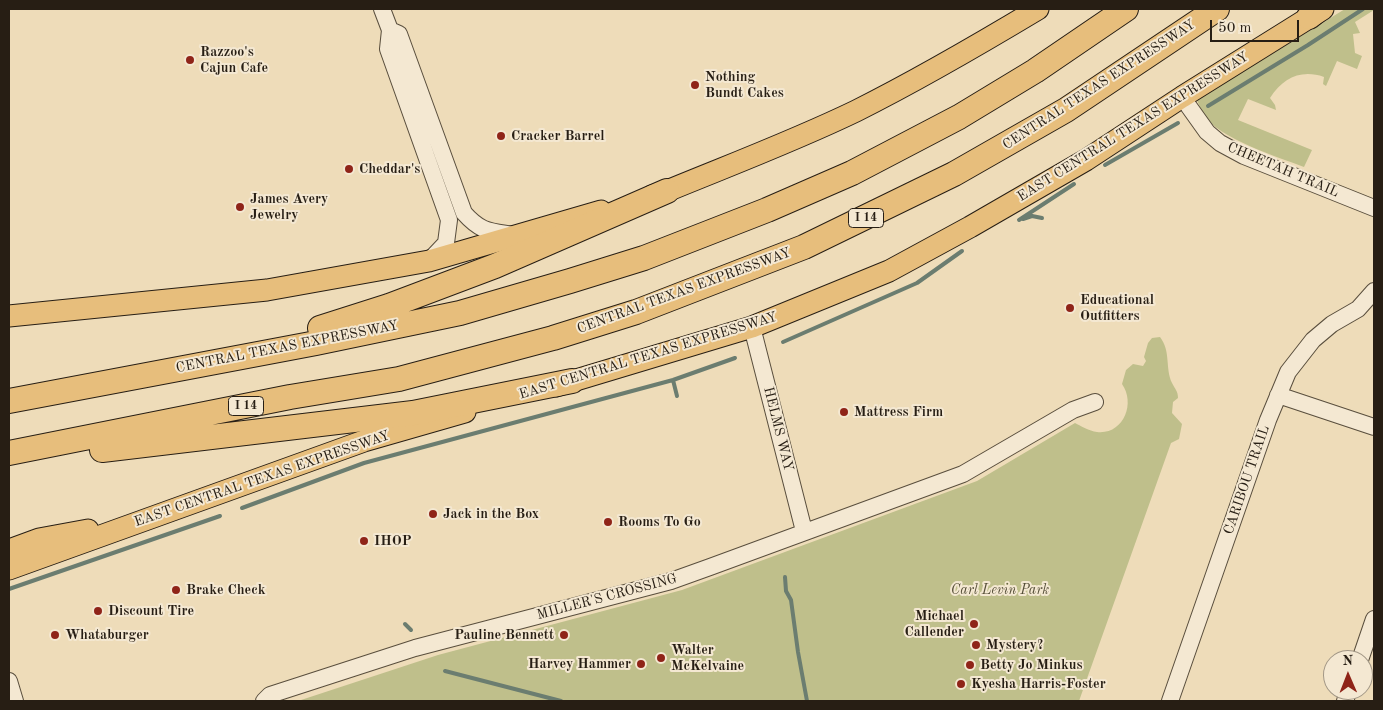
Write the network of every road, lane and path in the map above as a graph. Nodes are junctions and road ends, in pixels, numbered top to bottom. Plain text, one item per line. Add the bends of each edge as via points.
1 (382, 9) edge
2 (1038, 9) edge
3 (1126, 9) edge
4 (1217, 9) edge
5 (1317, 12) edge
6 (390, 30) junction
7 (1182, 97) junction
8 (667, 191) junction
9 (1374, 208) edge
10 (517, 235) junction
11 (429, 262) junction
12 (1374, 292) edge
13 (9, 316) edge
14 (752, 327) junction
15 (572, 381) junction
16 (99, 384) junction
17 (1278, 395) junction
18 (9, 401) edge
19 (1095, 402) dead end
20 (1374, 428) edge
21 (9, 453) edge
22 (9, 462) edge
23 (131, 525) junction
24 (804, 532) junction
25 (9, 550) edge
26 (9, 569) edge
27 (1374, 619) edge
28 (1363, 650) edge
29 (9, 681) edge
30 (16, 701) edge
31 (264, 701) edge
32 (1170, 701) edge

1 - 6 street
2 - 8 main road via 920,78 854,112
3 - 16 highway, CENTRAL TEXAS EXPRESSWAY via 1035,71 959,117 852,173 644,258 460,313
4 - 21 highway, CENTRAL TEXAS EXPRESSWAY / I 14 via 1066,110 954,174 804,247 645,308 553,338 399,378
5 - 7 main road, EAST CENTRAL TEXAS EXPRESSWAY
6 - 10 street via 399,34 464,213 475,225 491,232
6 - 11 street via 388,49 449,220 446,243
7 - 9 street, CHEETAH TRAIL via 1207,132 1220,143 1244,156
7 - 14 main road, EAST CENTRAL TEXAS EXPRESSWAY via 1081,163 889,271
8 - 10 main road
8 - 16 highway via 495,266 389,306 328,326 125,368
10 - 11 main road
11 - 13 main road via 267,290
12 - 17 street, CARIBOU TRAIL via 1358,309 1312,340 1288,372
14 - 15 main road, EAST CENTRAL TEXAS EXPRESSWAY
14 - 24 street, HELMS WAY
15 - 22 highway via 413,413
15 - 23 main road, EAST CENTRAL TEXAS EXPRESSWAY via 364,442
16 - 18 highway, CENTRAL TEXAS EXPRESSWAY
17 - 20 street
17 - 32 street, CARIBOU TRAIL
19 - 24 street, MILLER'S CROSSING via 1073,410 963,474
23 - 25 main road via 79,530
23 - 26 main road, EAST CENTRAL TEXAS EXPRESSWAY
24 - 31 street, MILLER'S CROSSING via 671,580 415,648 270,695
27 - 28 street
29 - 30 street

